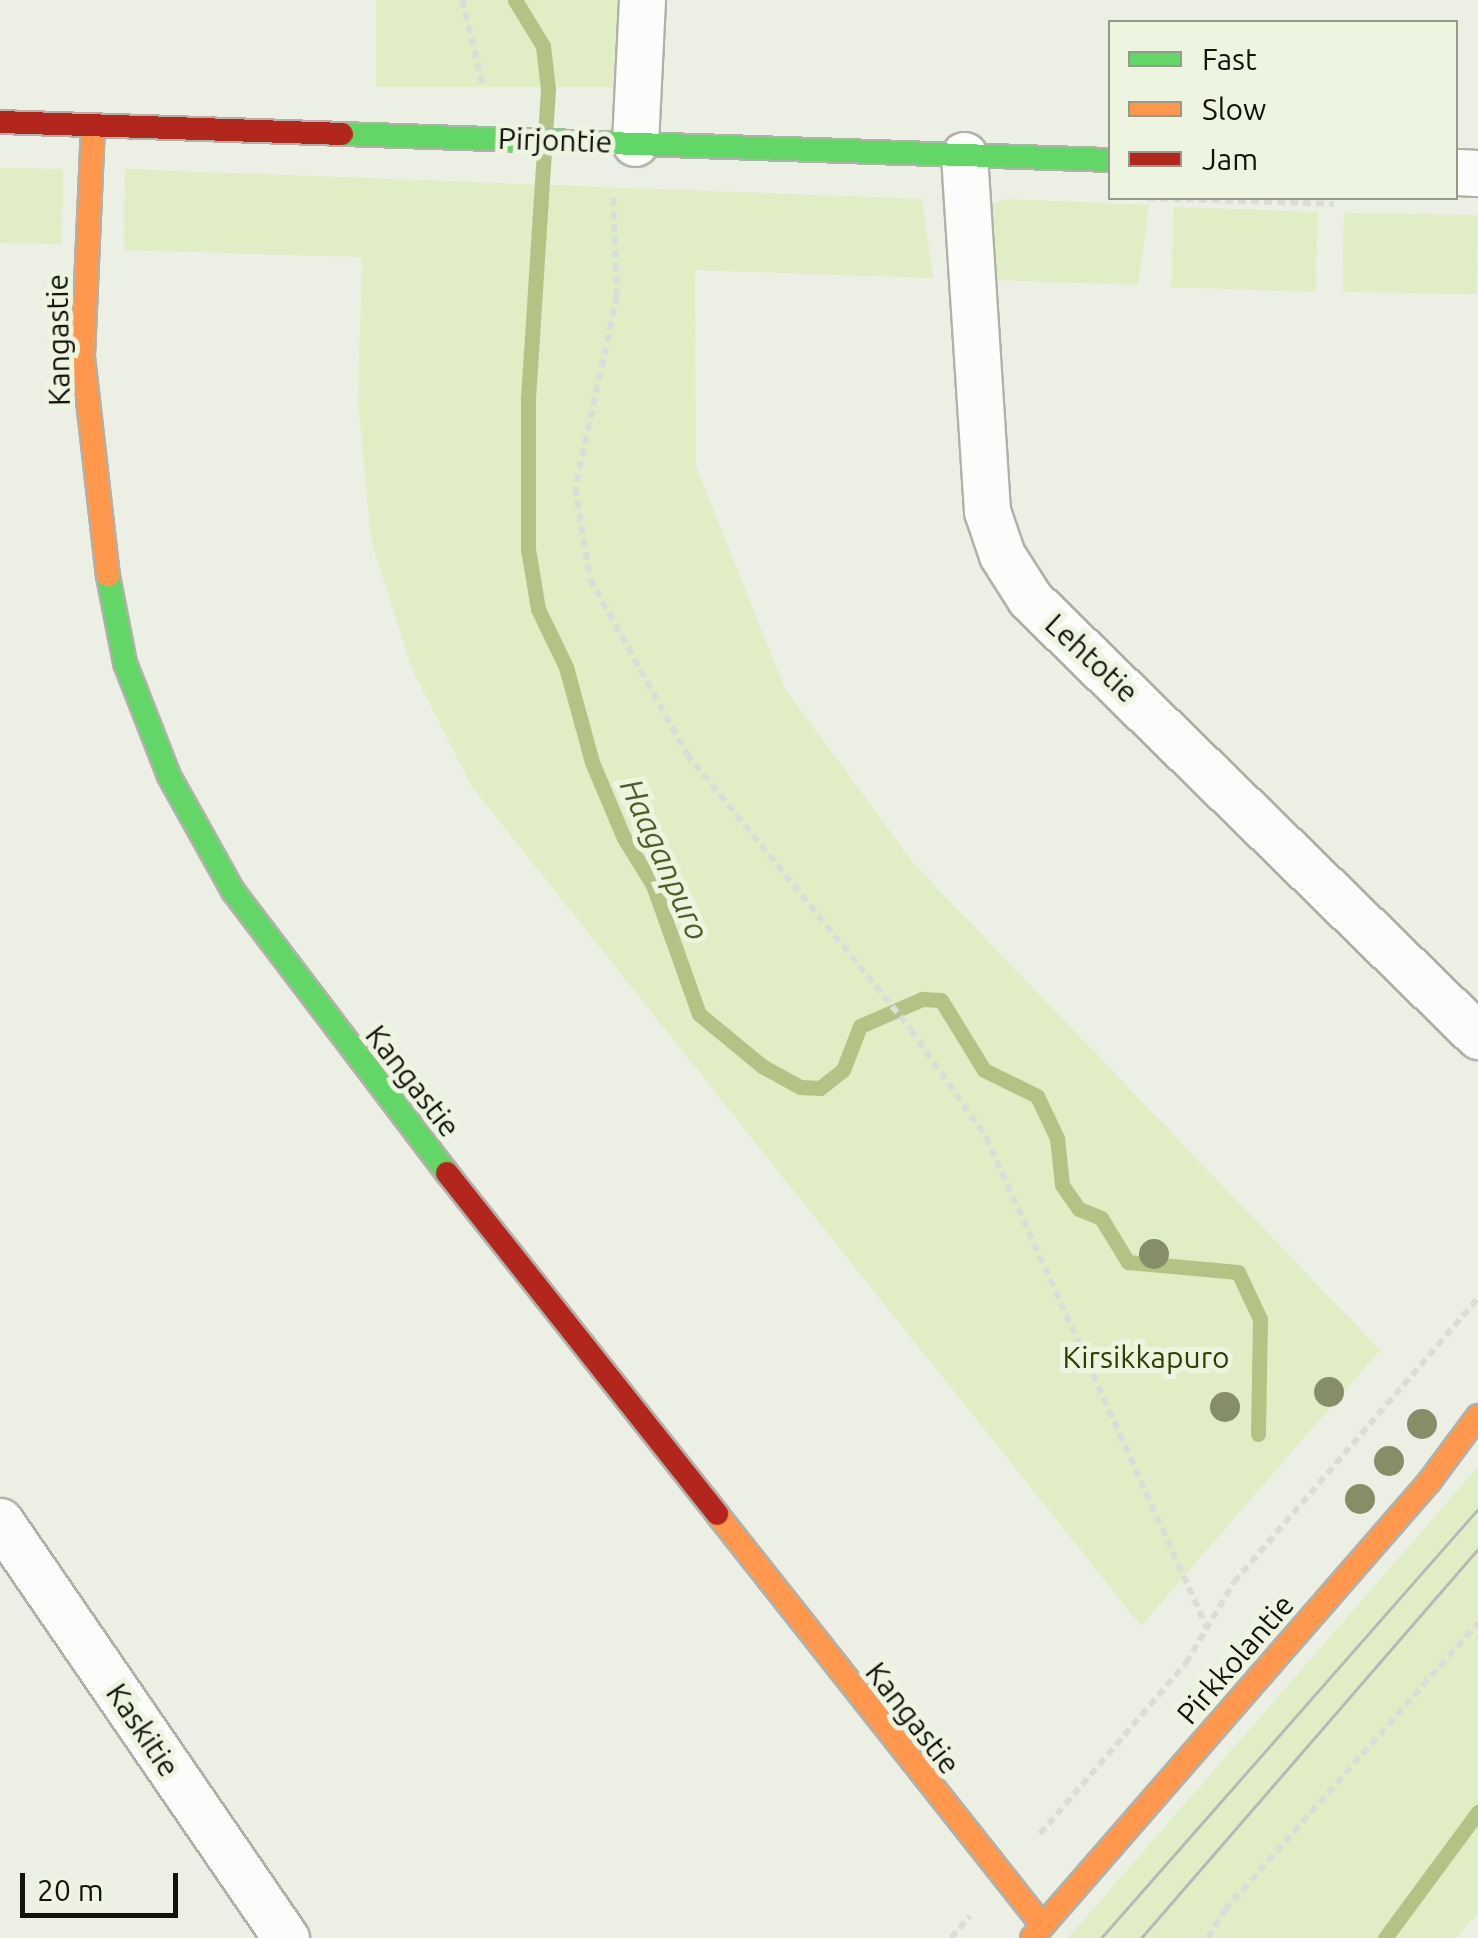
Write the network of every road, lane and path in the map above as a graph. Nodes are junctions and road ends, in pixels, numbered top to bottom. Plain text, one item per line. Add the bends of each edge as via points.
1 (462, 0) edge
2 (642, 0) edge
3 (0, 122) edge
4 (93, 126) junction
5 (498, 138) junction
6 (622, 142) junction
7 (964, 155) junction
8 (1108, 160) edge
9 (1205, 200) edge
10 (1334, 204) dead end
11 (1478, 1036) edge
12 (1478, 1298) edge
13 (1478, 1416) edge
14 (0, 1522) edge
15 (1478, 1623) edge
16 (1207, 1628) junction
17 (1003, 1878) junction
18 (1037, 1932) edge
19 (286, 1938) edge
20 (951, 1938) edge
21 (1208, 1938) edge

1 - 5 path
2 - 6 street
3 - 4 street, Pirjontie
4 - 5 street, Pirjontie
4 - 17 street, Kangastie via 84,357 97,523 125,662 169,776 233,892 350,1050
5 - 6 street, Pirjontie
6 - 7 street, Pirjontie
6 - 16 path via 616,296 575,488 590,578 687,754 911,1030 986,1137
7 - 8 street, Pirjontie
7 - 11 street, Lehtotie via 987,510 1002,555 1030,599
9 - 10 path
12 - 16 path via 1234,1582
13 - 18 street, Pirkkolantie via 1429,1482
14 - 19 street, Kaskitie
15 - 21 path via 1225,1910
16 - 17 path via 1186,1663
17 - 18 street, Kangastie
17 - 20 path

